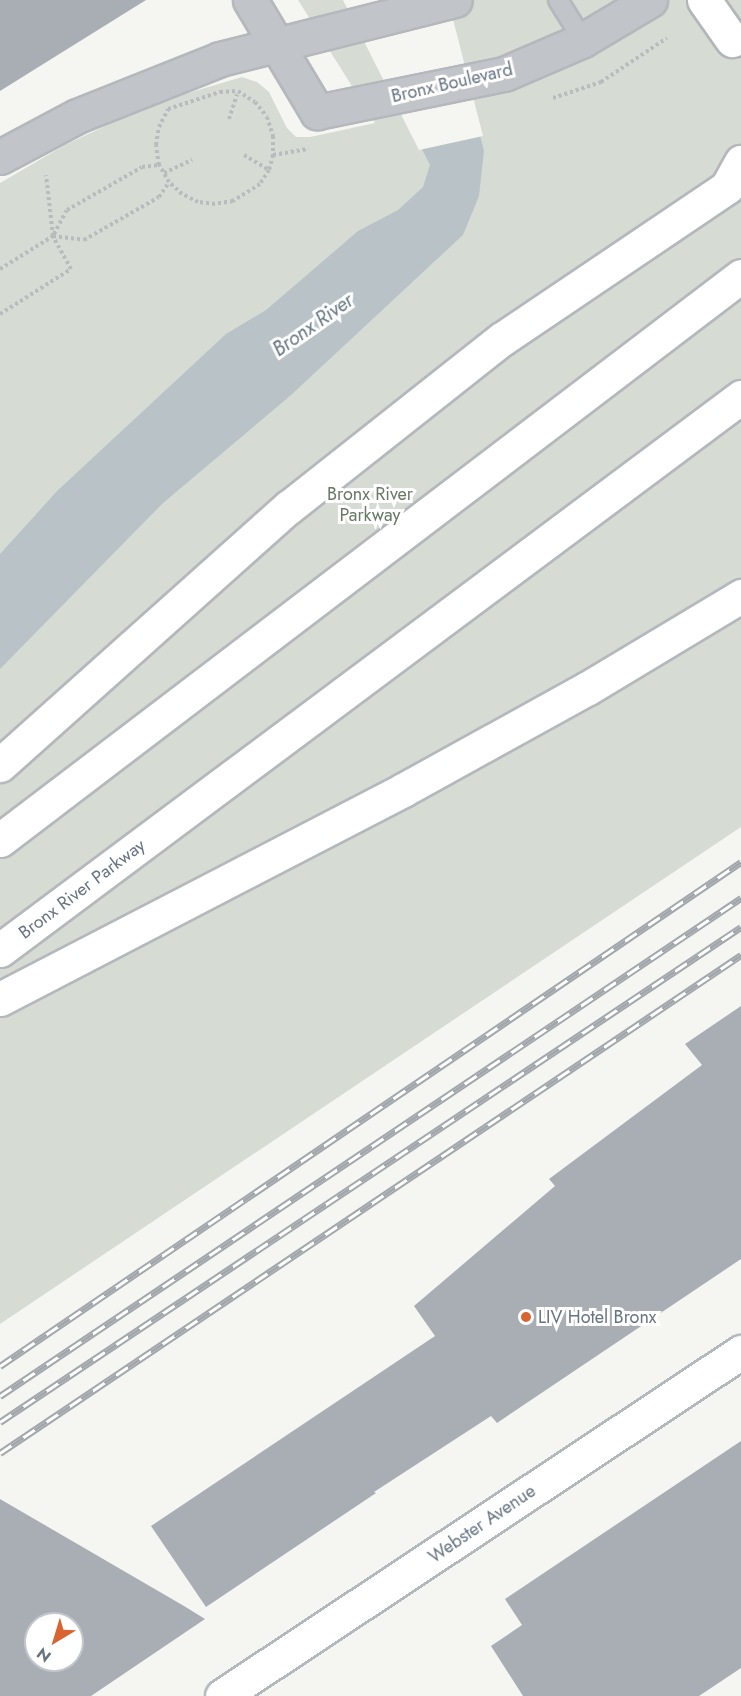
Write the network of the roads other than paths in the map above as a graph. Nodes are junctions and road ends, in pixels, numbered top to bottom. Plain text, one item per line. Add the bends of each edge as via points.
1 (250, 0) edge
2 (455, 0) edge
3 (558, 0) edge
4 (650, 0) edge
5 (704, 0) edge
6 (583, 40) junction
7 (732, 40) dead end
8 (277, 44) junction
9 (0, 157) edge
10 (741, 162) edge
11 (741, 276) edge
12 (741, 397) edge
13 (741, 596) edge
14 (0, 765) edge
15 (0, 840) edge
16 (0, 950) edge
17 (0, 999) edge
18 (741, 1352) edge
19 (222, 1696) edge

1 - 8 street
2 - 8 street
3 - 6 lane
4 - 6 street, Bronx Boulevard
5 - 7 main road, bridge
6 - 8 street, Bronx Boulevard via 504,74 317,112
8 - 9 street via 181,72 88,111
10 - 14 main road via 727,187 502,339 289,507
11 - 15 main road
12 - 16 main road, Bronx River Parkway
13 - 17 main road via 588,688 404,790
18 - 19 main road, Webster Avenue

